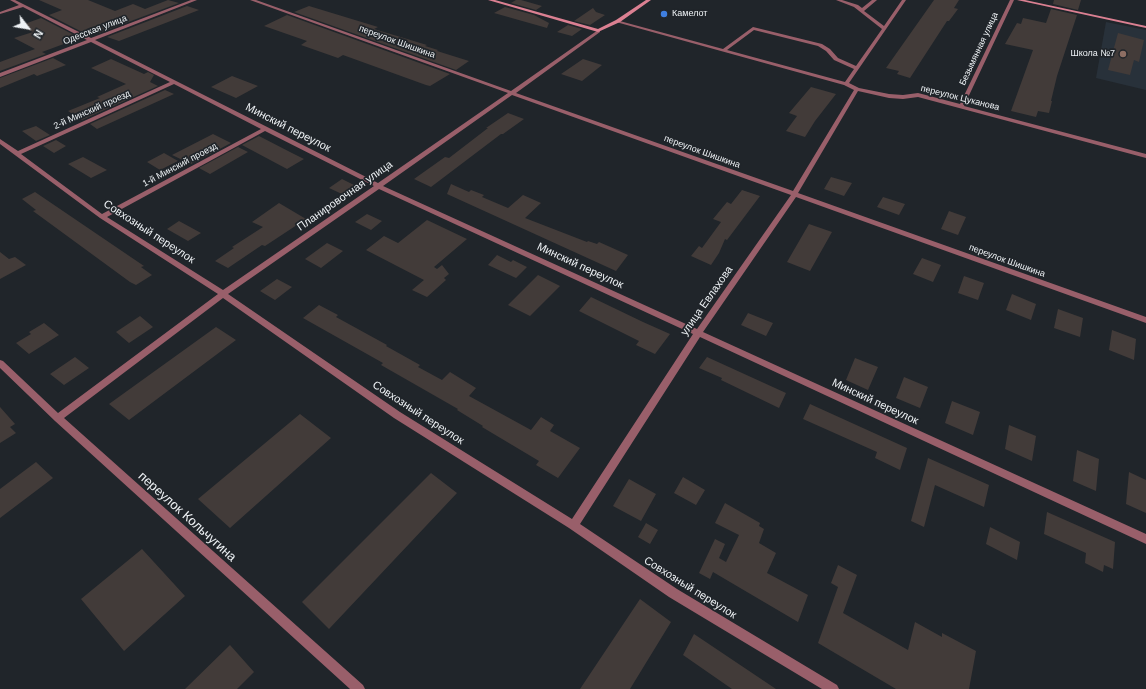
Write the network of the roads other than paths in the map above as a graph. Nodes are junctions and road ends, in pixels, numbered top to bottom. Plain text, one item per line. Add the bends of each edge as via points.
1 (12, 0) edge
2 (195, 0) edge
3 (252, 0) edge
4 (490, 0) edge
5 (649, 0) edge
6 (838, 0) edge
7 (874, 0) edge
8 (904, 0) edge
9 (1012, 0) edge
10 (1019, 0) edge
11 (22, 6) junction
12 (861, 11) junction
13 (0, 13) edge
14 (618, 21) junction
15 (1146, 27) edge
16 (884, 29) junction
17 (598, 31) junction
18 (90, 40) junction
19 (724, 50) junction
20 (857, 68) junction
21 (0, 75) edge
22 (174, 82) junction
23 (846, 84) junction
24 (857, 89) junction
25 (512, 93) junction
26 (962, 105) junction
27 (266, 128) junction
28 (0, 141) edge
29 (17, 154) junction
30 (1146, 156) edge
31 (378, 186) junction
32 (794, 195) junction
33 (102, 217) junction
34 (223, 294) junction
35 (1146, 320) edge
36 (699, 332) junction
37 (0, 363) edge
38 (58, 418) junction
39 (573, 525) junction
40 (1146, 539) edge
41 (359, 689) edge
42 (833, 689) edge

1 - 11 street, Минский переулок
2 - 18 street, Одесская улица
3 - 25 street, переулок Шишкина
4 - 17 main road
5 - 14 main road, Планировочная улица
6 - 12 street via 856,6
7 - 12 street
8 - 16 street
9 - 26 street, Безымянная улица
10 - 15 main road
11 - 13 street
11 - 18 street, Минский переулок
12 - 16 street
14 - 17 main road, Планировочная улица
14 - 19 street, переулок Цуканова
16 - 20 street
17 - 25 street, Планировочная улица
18 - 21 street, Одесская улица
18 - 22 street, Минский переулок
19 - 20 street via 753,28 820,45 836,59
19 - 23 street, переулок Цуканова
20 - 23 street
22 - 27 street, Минский переулок
22 - 29 street, 2-й Минский проезд
23 - 24 street, переулок Цуканова
24 - 26 street, переулок Цуканова via 889,96 918,94
24 - 32 street, улица Евлахова
25 - 31 street, Планировочная улица
25 - 32 street, переулок Шишкина
26 - 30 street, переулок Цуканова
27 - 31 street, Минский переулок
27 - 33 street, 1-й Минский проезд
28 - 29 street, Совхозный переулок
29 - 33 street, Совхозный переулок
31 - 34 street, Планировочная улица
31 - 36 street, Минский переулок
32 - 35 street, переулок Шишкина
32 - 36 street, улица Евлахова
33 - 34 street, Совхозный переулок
34 - 38 street, Планировочная улица
34 - 39 street, Совхозный переулок via 397,415
36 - 39 street, улица Евлахова
36 - 40 street, Минский переулок
37 - 38 street, переулок Кольчугина
38 - 41 street, переулок Кольчугина
39 - 42 street, Совхозный переулок via 672,593

